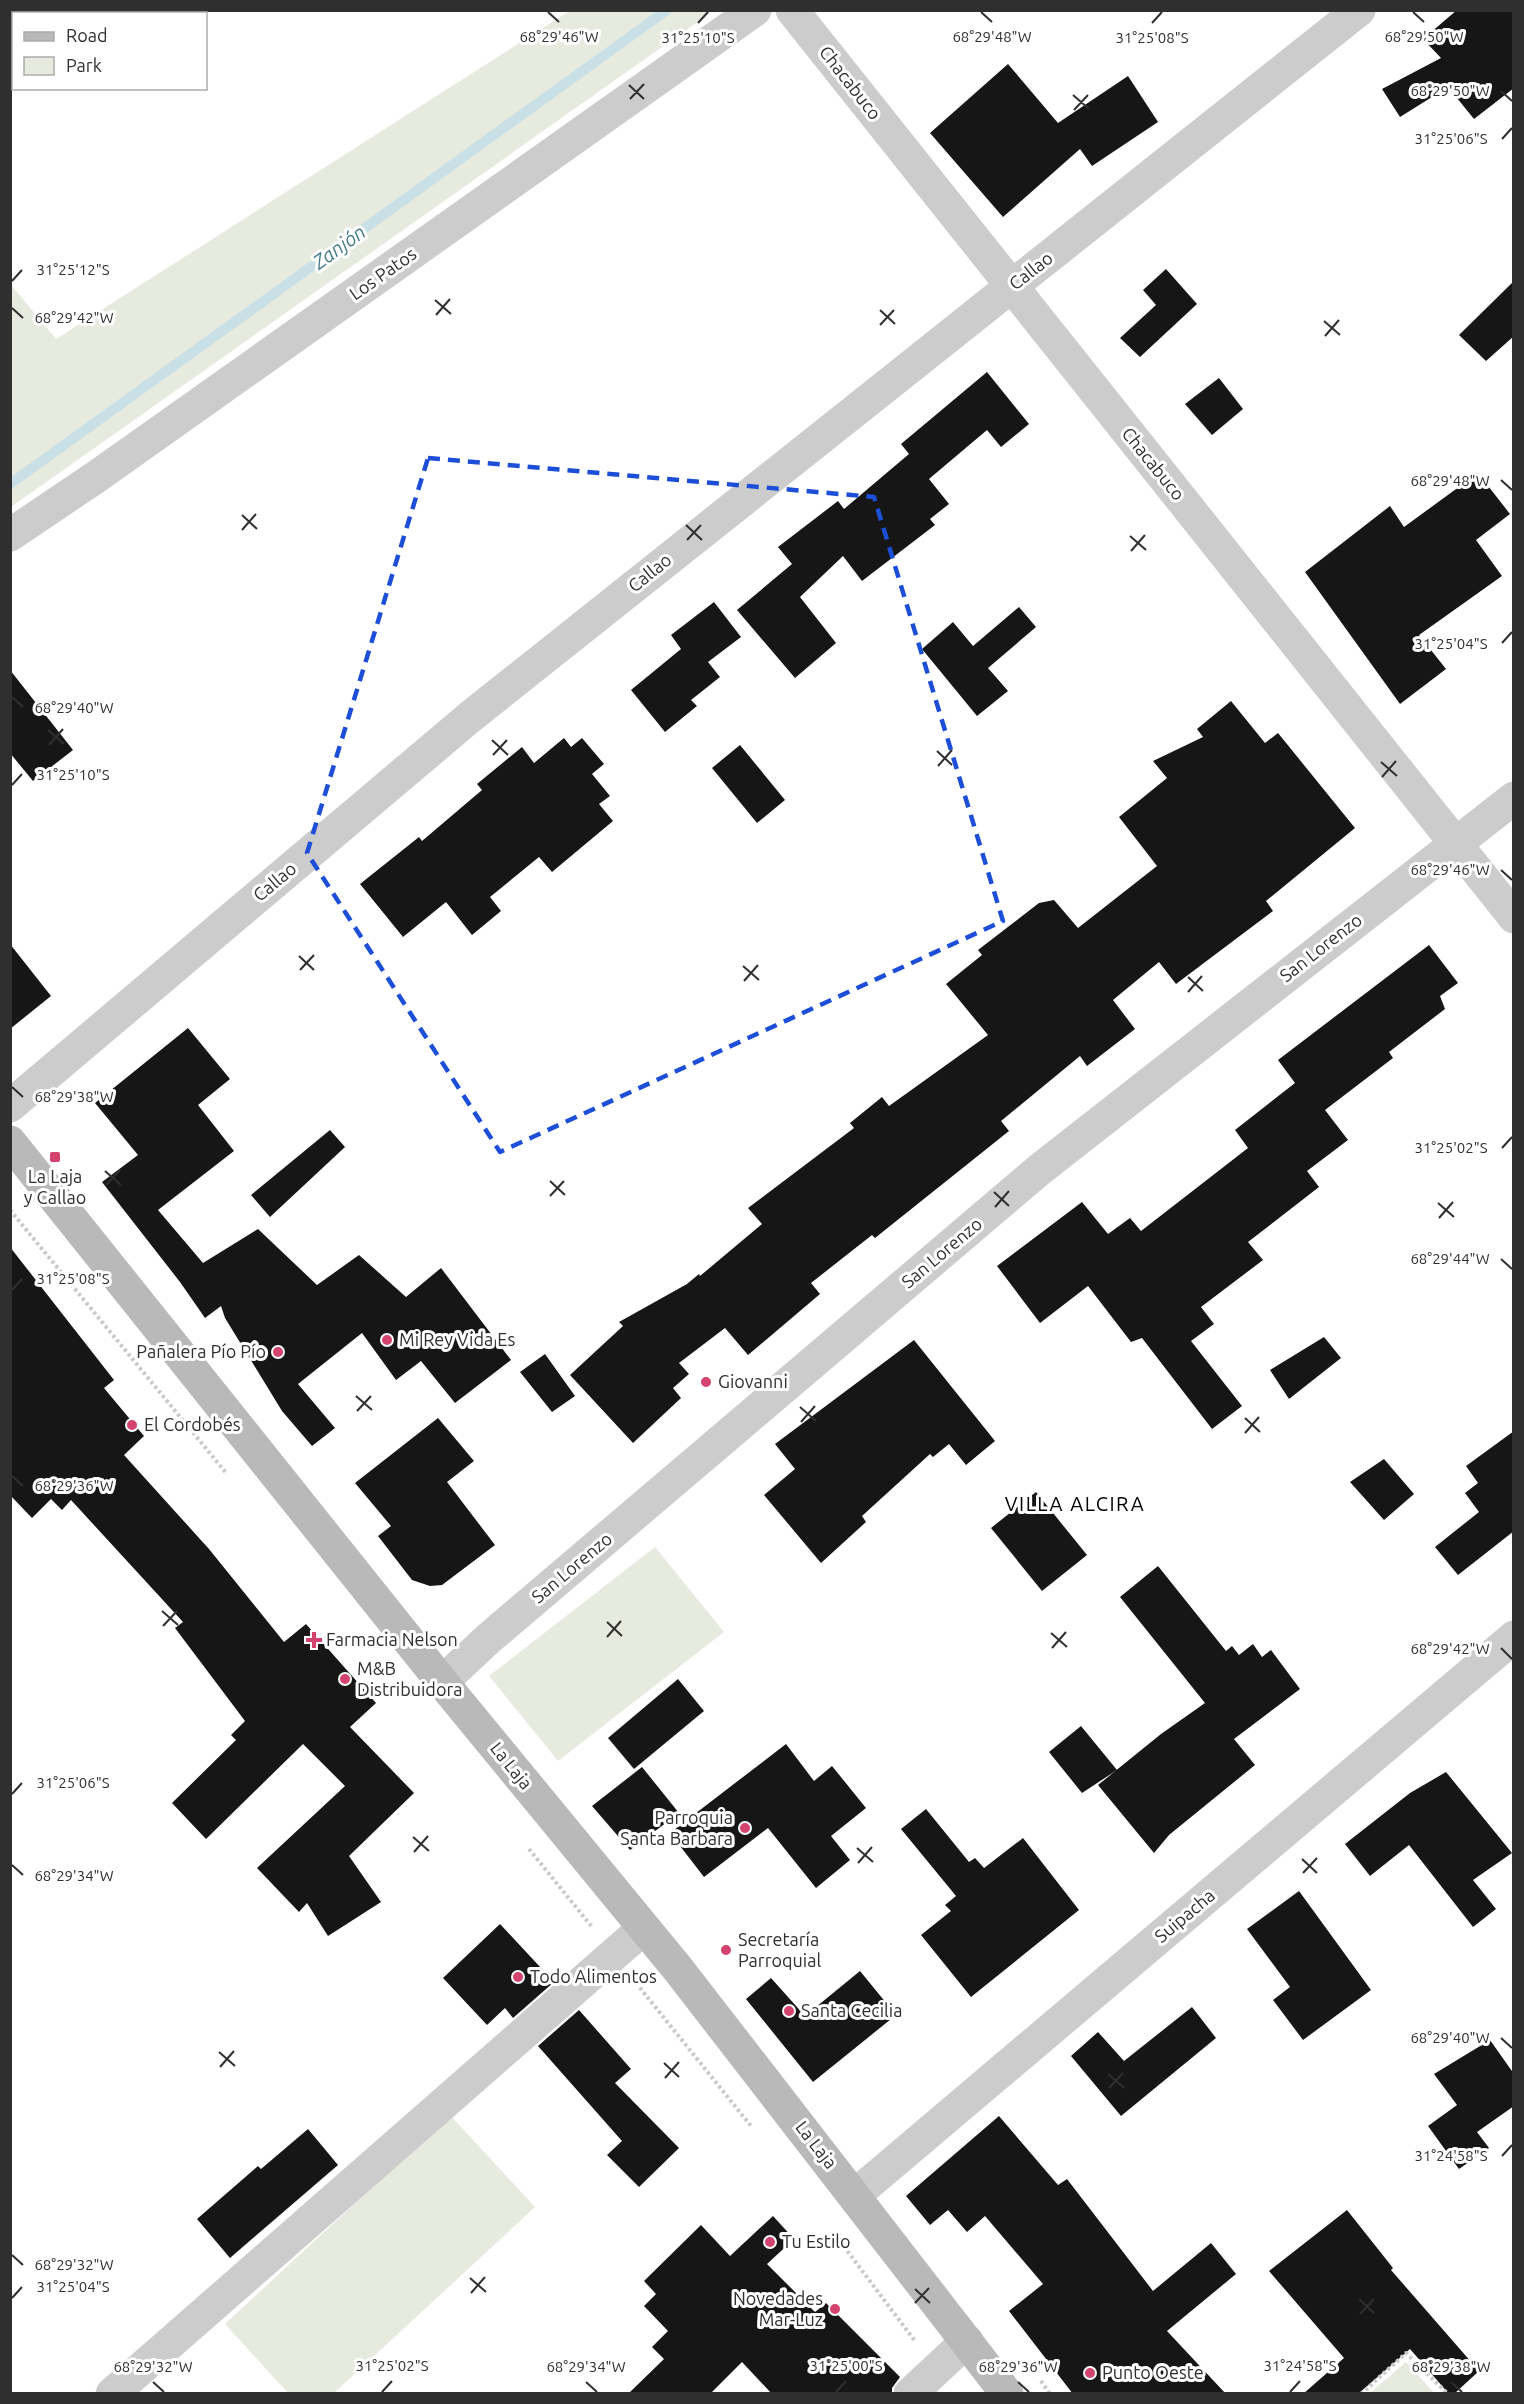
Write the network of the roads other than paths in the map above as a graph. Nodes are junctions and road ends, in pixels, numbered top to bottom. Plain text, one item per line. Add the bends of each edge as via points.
1 (754, 10) edge
2 (792, 10) edge
3 (1359, 10) edge
4 (1011, 286) junction
5 (10, 535) edge
6 (1514, 798) edge
7 (1455, 843) junction
8 (1514, 917) edge
9 (10, 1106) edge
10 (10, 1142) edge
11 (1514, 1637) edge
12 (442, 1682) junction
13 (644, 1928) junction
14 (855, 2195) junction
15 (967, 2341) junction
16 (112, 2394) edge
17 (910, 2394) edge
18 (1007, 2394) edge

1 - 5 street, Los Patos
2 - 4 street, Chacabuco
3 - 4 street, Callao
4 - 7 street, Chacabuco
4 - 9 street, Callao via 470,717
6 - 7 street, San Lorenzo
7 - 8 street, Chacabuco
7 - 12 street, San Lorenzo via 1039,1170
10 - 12 main road, La Laja
11 - 14 street, Suipacha
12 - 13 main road, La Laja
13 - 14 main road, La Laja
13 - 16 street
14 - 15 main road, La Laja
15 - 17 street
15 - 18 main road, La Laja

